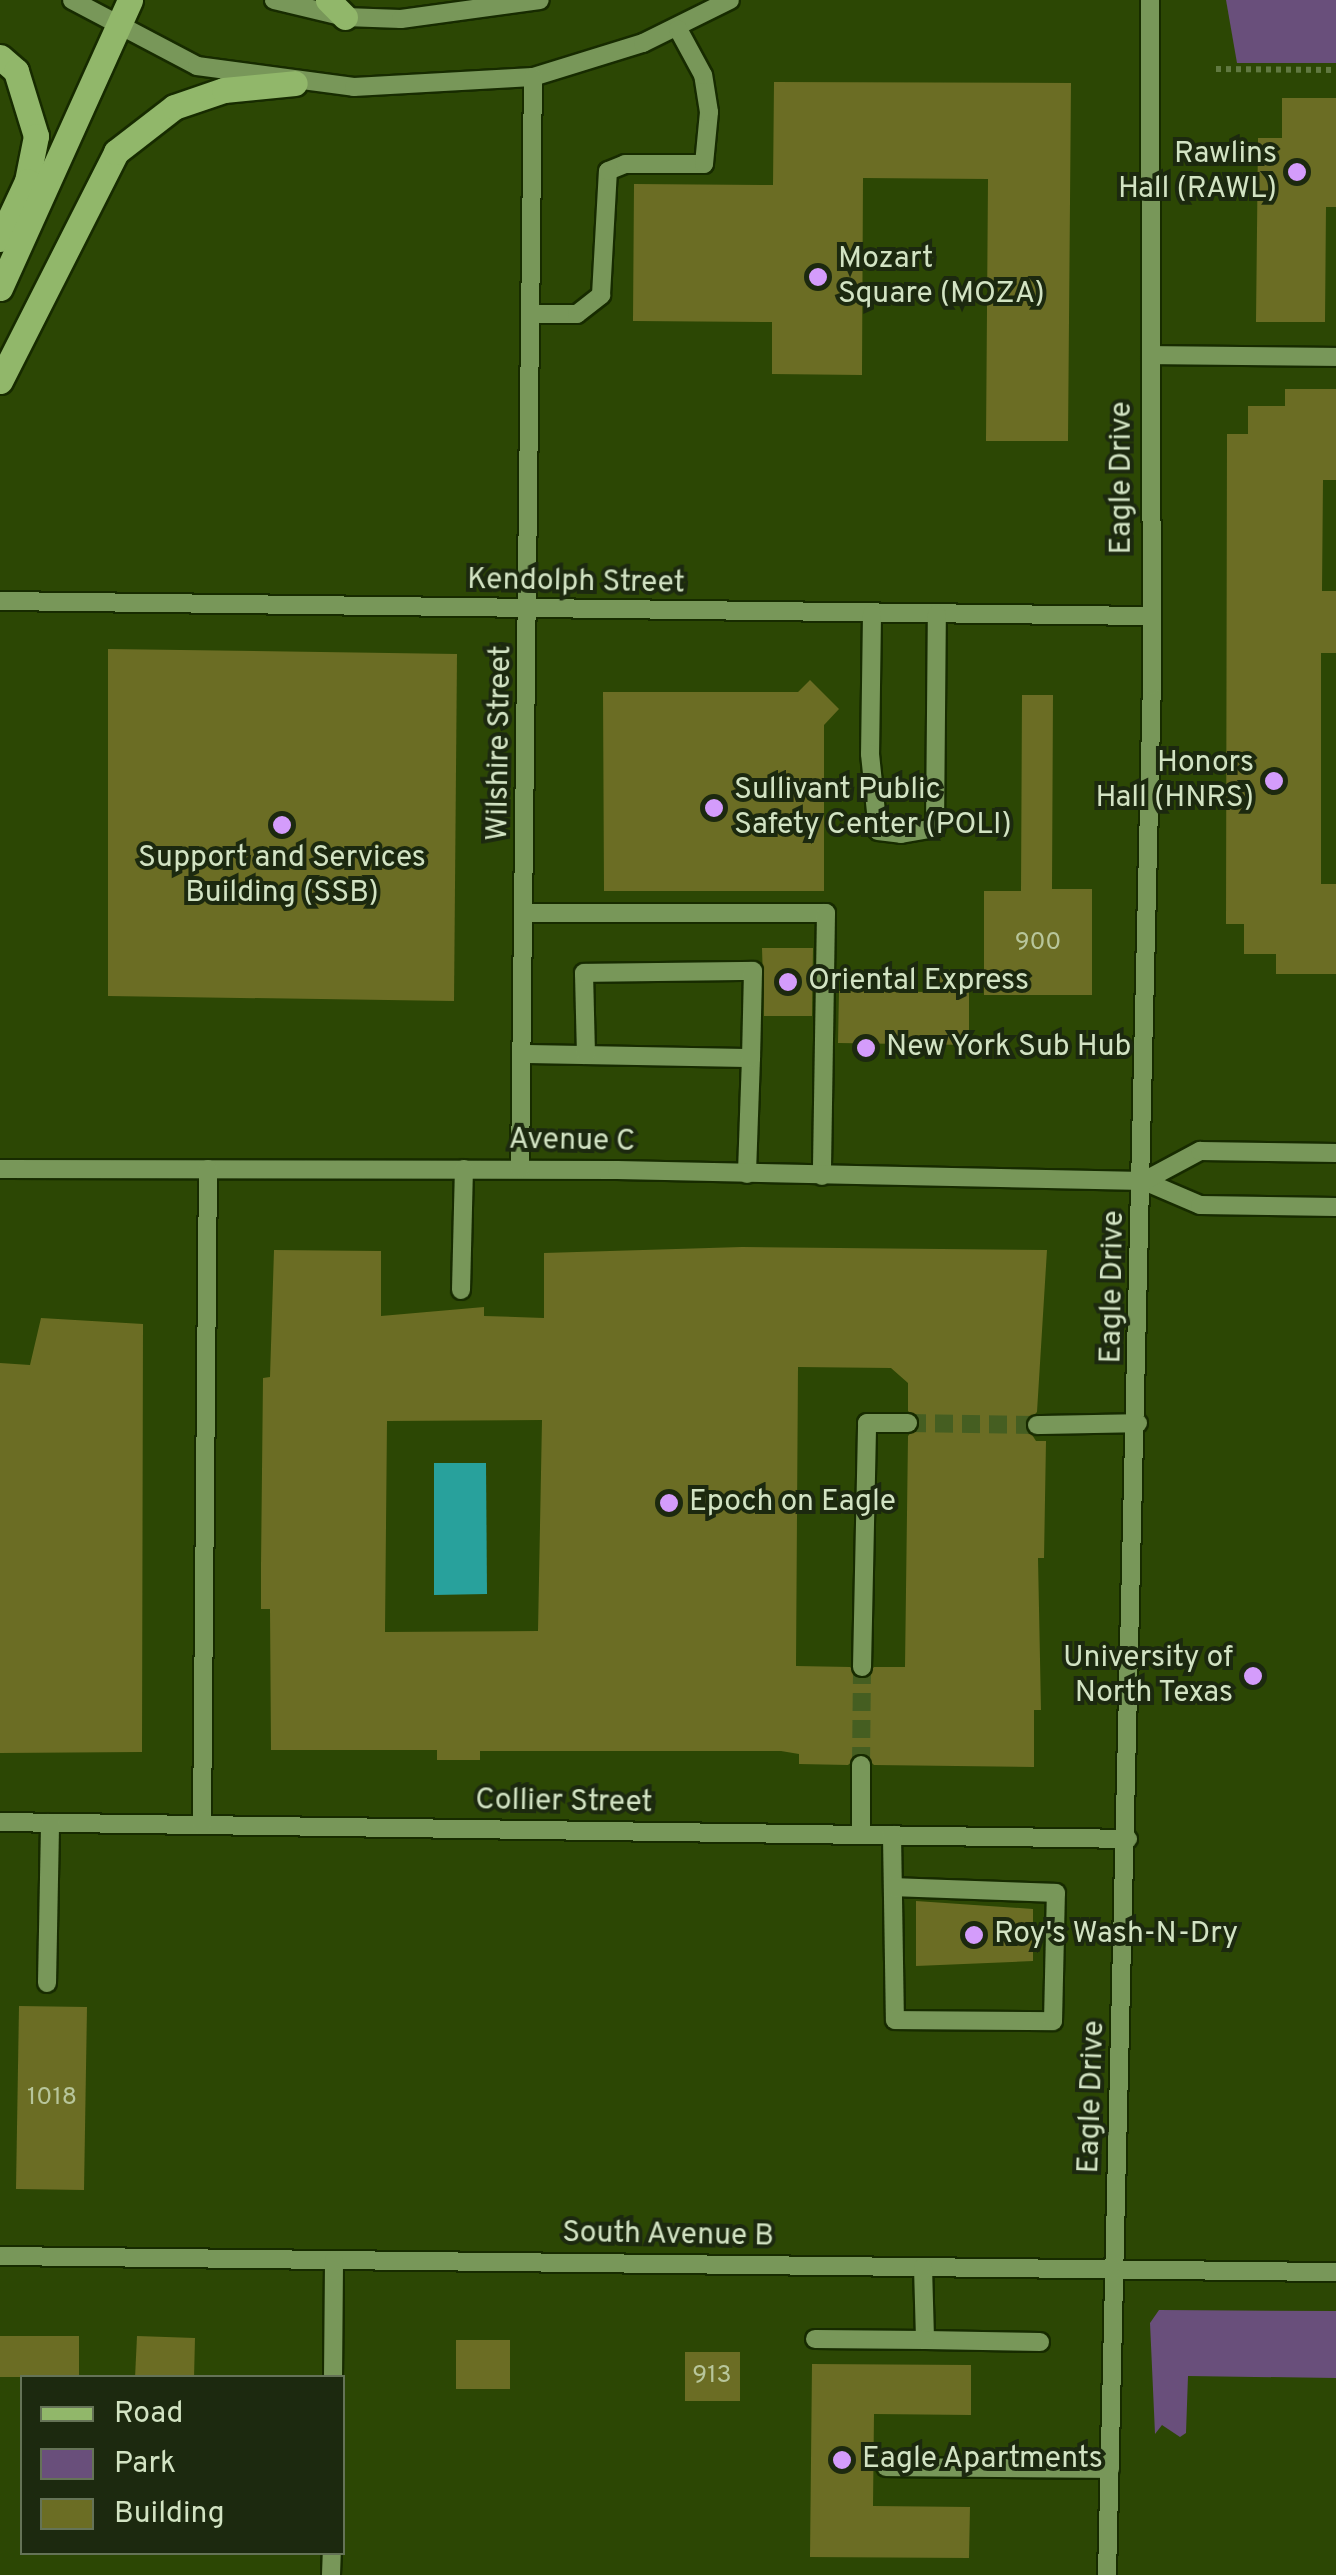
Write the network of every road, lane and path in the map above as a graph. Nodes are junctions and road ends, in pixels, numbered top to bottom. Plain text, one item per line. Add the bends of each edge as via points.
1 (72, 0) edge
2 (130, 0) edge
3 (274, 0) edge
4 (540, 0) edge
5 (730, 0) edge
6 (1150, 0) edge
7 (337, 8) edge
8 (118, 24) junction
9 (678, 29) junction
10 (8, 64) edge
11 (1216, 69) dead end
12 (1336, 70) edge
13 (533, 77) junction
14 (295, 83) junction
15 (0, 239) edge
16 (0, 288) edge
17 (532, 314) junction
18 (1151, 355) junction
19 (1336, 357) edge
20 (0, 380) edge
21 (0, 601) edge
22 (532, 610) junction
23 (872, 614) junction
24 (937, 614) junction
25 (1151, 616) junction
26 (525, 913) junction
27 (522, 1054) junction
28 (586, 1055) junction
29 (751, 1058) junction
30 (1336, 1152) edge
31 (0, 1169) edge
32 (208, 1169) junction
33 (464, 1169) junction
34 (520, 1169) junction
35 (748, 1174) junction
36 (822, 1176) junction
37 (1144, 1181) junction
38 (1336, 1207) edge
39 (461, 1290) dead end
40 (908, 1423) tunnel mouth
41 (1138, 1424) junction
42 (1037, 1425) tunnel mouth
43 (862, 1667) tunnel mouth
44 (861, 1765) tunnel mouth
45 (0, 1822) edge
46 (50, 1822) junction
47 (202, 1825) junction
48 (861, 1834) junction
49 (892, 1835) junction
50 (1128, 1839) junction
51 (893, 1887) junction
52 (46, 1984) dead end
53 (0, 2256) edge
54 (334, 2260) junction
55 (924, 2267) junction
56 (1116, 2269) junction
57 (1336, 2272) edge
58 (816, 2340) dead end
59 (924, 2340) junction
60 (1040, 2342) dead end
61 (333, 2375) edge
62 (886, 2467) dead end
63 (1110, 2469) junction
64 (1107, 2575) edge

1 - 8 street
2 - 8 main road
3 - 7 street
4 - 7 street via 460,15
5 - 9 street
6 - 18 street, Eagle Drive
8 - 14 street via 197,66
8 - 16 main road
9 - 13 street
9 - 17 street via 703,75 709,112 704,164 625,164 608,171 601,295 578,314
10 - 15 main road via 36,136 27,181
11 - 12 path
13 - 14 street via 429,86
13 - 17 street, Wilshire Street
14 - 20 main road via 224,90 174,107 116,152
17 - 22 street, Wilshire Street
18 - 19 street
18 - 25 street, Eagle Drive
21 - 22 street, Kendolph Street
22 - 23 street, Kendolph Street
22 - 26 street, Wilshire Street
23 - 24 street, Kendolph Street
23 - 24 street via 878,831 901,834 935,828
24 - 25 street, Kendolph Street
25 - 37 street, Eagle Drive
26 - 27 street, Wilshire Street
26 - 36 street via 826,914
27 - 28 street
27 - 34 street, Wilshire Street
28 - 29 street
28 - 29 street via 584,973 754,971
29 - 35 street
30 - 37 street, Avenue C via 1200,1151
31 - 32 street, Avenue C
32 - 33 street, Avenue C
32 - 47 street
33 - 34 street, Avenue C
33 - 39 street
34 - 35 street, Avenue C
35 - 36 street, Avenue C
36 - 37 street, Avenue C
37 - 38 street, Avenue C via 1200,1205
37 - 41 street, Eagle Drive
40 - 43 street via 867,1424
41 - 42 street
41 - 50 street, Eagle Drive
44 - 48 street
45 - 46 street, Collier Street
46 - 47 street, Collier Street
46 - 52 street
47 - 48 street, Collier Street
48 - 49 street, Collier Street
49 - 50 street, Collier Street
49 - 51 street
50 - 56 street, Eagle Drive
51 - 51 street via 895,2020 1053,2020 1056,1893
53 - 54 street, South Avenue B
54 - 55 street, South Avenue B
54 - 61 street
55 - 56 street, South Avenue B
55 - 59 street
56 - 57 street, South Avenue B
56 - 63 street, Eagle Drive
58 - 59 street
59 - 60 street
62 - 63 street
63 - 64 street, Eagle Drive

